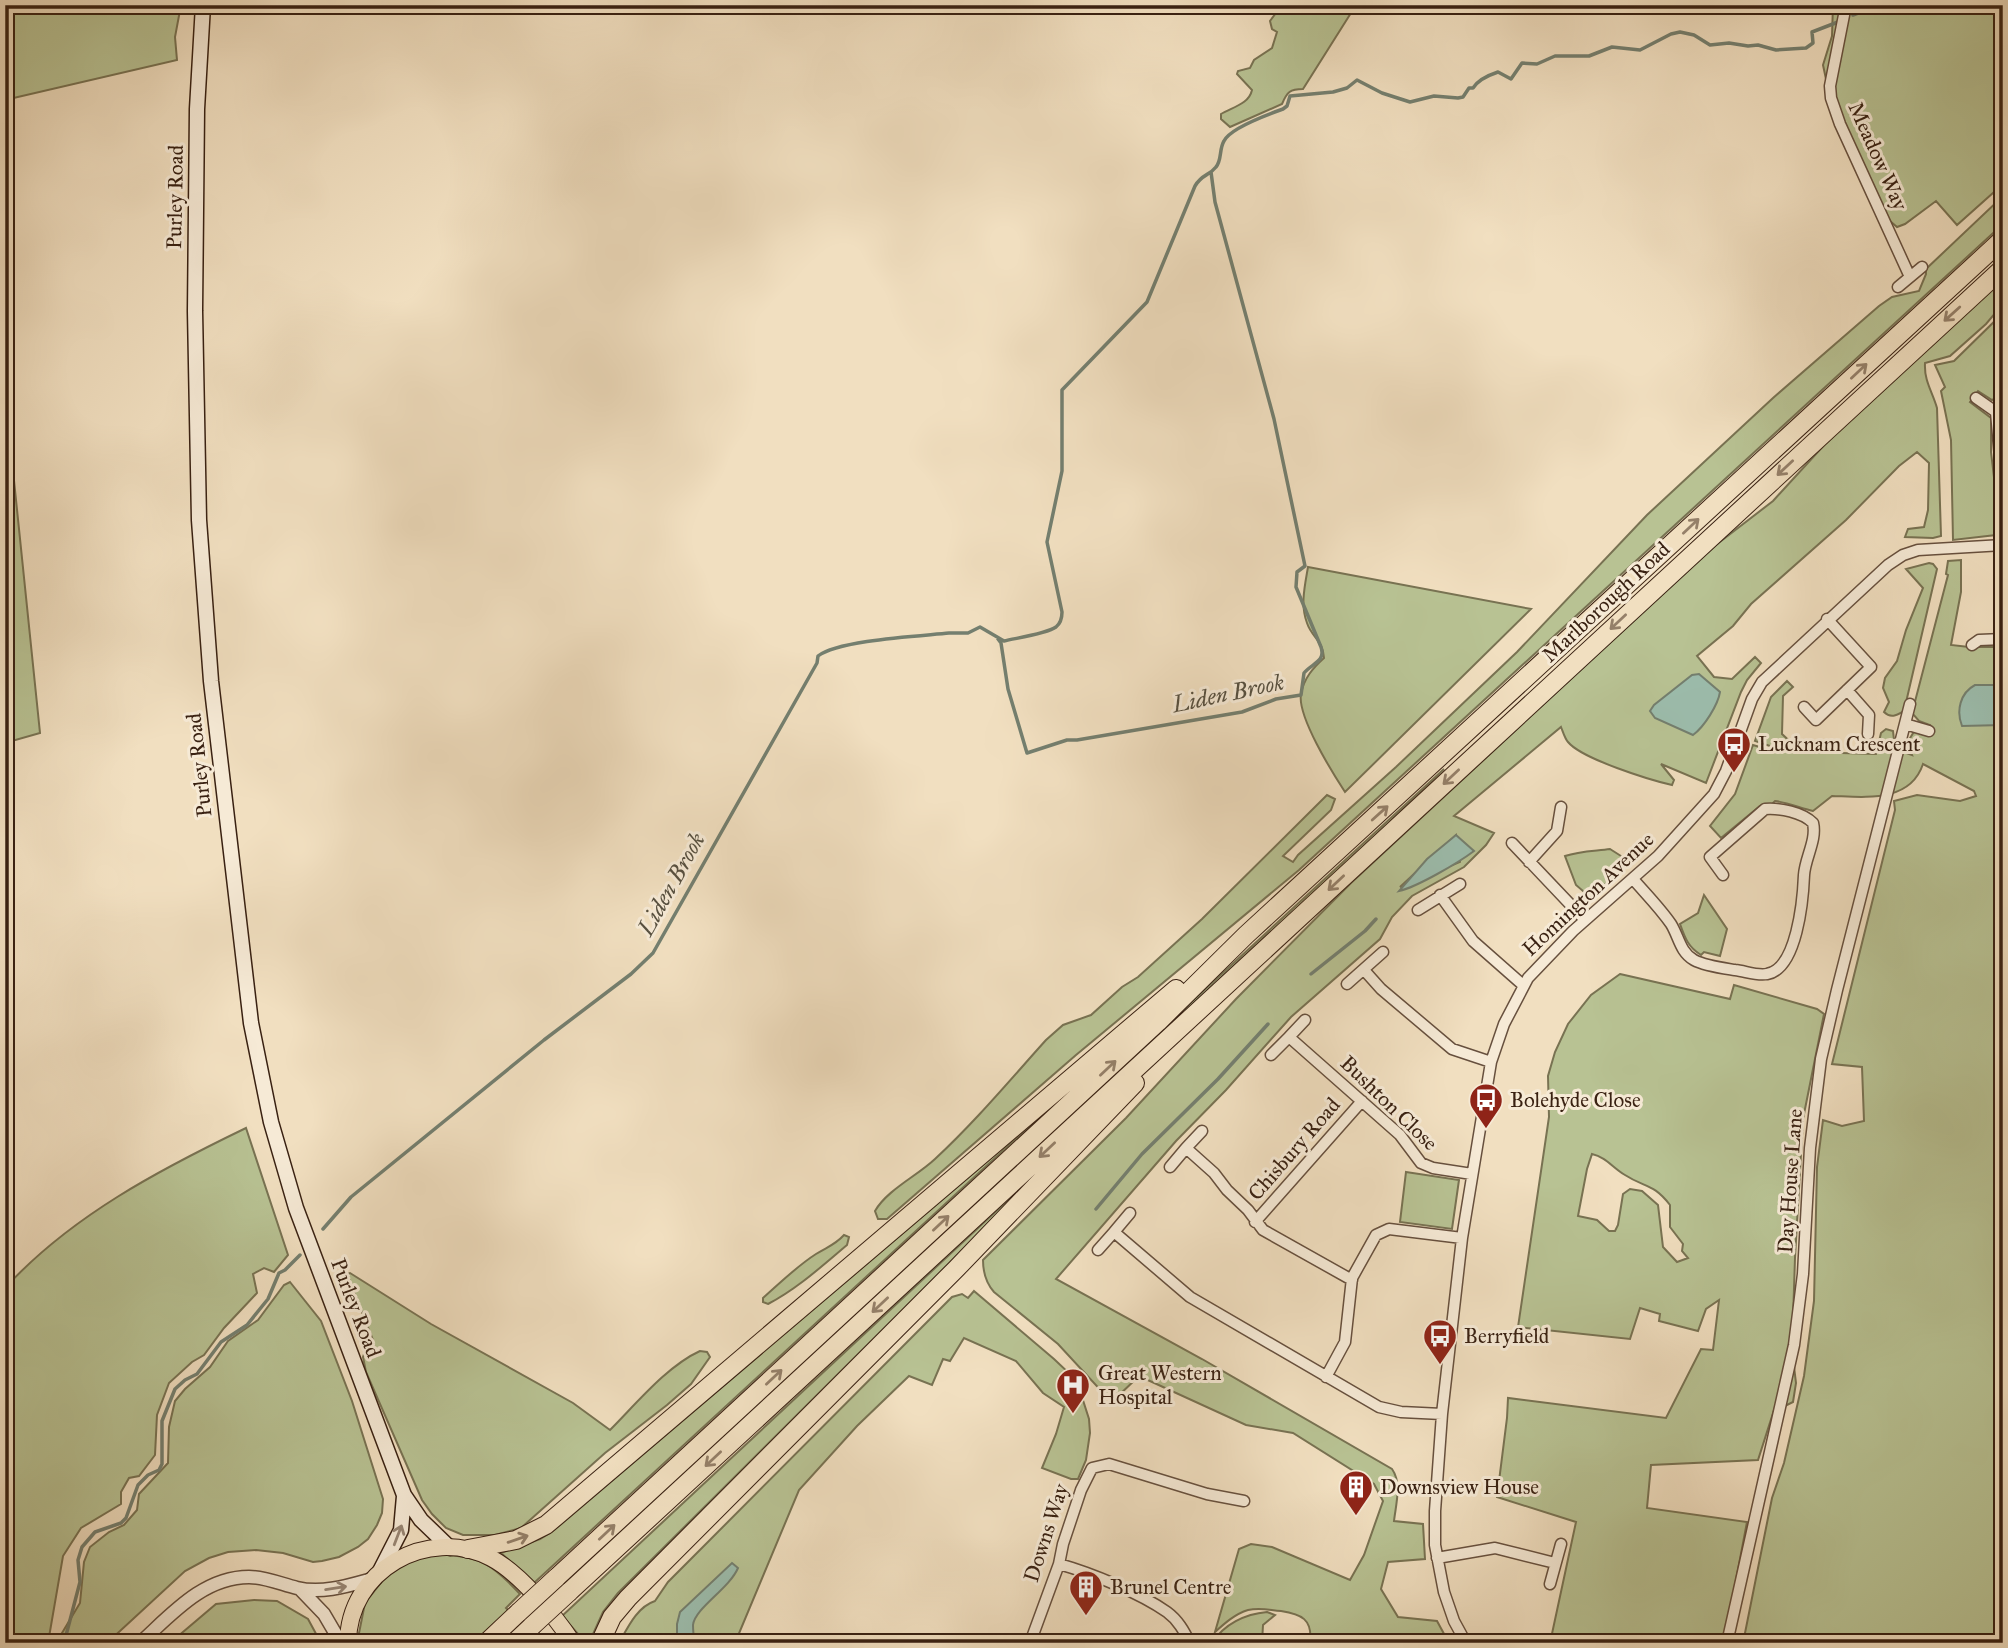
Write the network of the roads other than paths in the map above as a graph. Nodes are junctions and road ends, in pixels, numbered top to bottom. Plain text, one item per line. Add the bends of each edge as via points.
1 (203, 5) edge
2 (1846, 5) edge
3 (2003, 239) edge
4 (1922, 267) dead end
5 (2003, 268) edge
6 (1910, 277) junction
7 (1898, 288) dead end
8 (1976, 398) dead end
9 (1999, 409) edge
10 (2003, 492) edge
11 (2003, 545) edge
12 (1827, 619) junction
13 (2003, 639) edge
14 (1972, 645) dead end
15 (1847, 690) junction
16 (1910, 704) dead end
17 (1804, 707) dead end
18 (1905, 724) junction
19 (1929, 731) dead end
20 (1868, 734) dead end
21 (1562, 807) dead end
22 (1512, 843) dead end
23 (1529, 862) junction
24 (1723, 875) dead end
25 (1633, 879) junction
26 (1460, 884) dead end
27 (1440, 895) junction
28 (1418, 910) dead end
29 (1585, 920) junction
30 (1246, 935) junction
31 (1383, 952) dead end
32 (1364, 970) junction
33 (1241, 971) junction
34 (1347, 984) dead end
35 (1523, 985) junction
36 (1305, 1020) dead end
37 (1289, 1037) junction
38 (1271, 1055) dead end
39 (1491, 1062) junction
40 (1362, 1101) junction
41 (1202, 1131) dead end
42 (1186, 1148) junction
43 (1170, 1167) dead end
44 (1472, 1174) junction
45 (1130, 1213) dead end
46 (1255, 1222) junction
47 (1114, 1232) junction
48 (1462, 1238) junction
49 (1098, 1250) dead end
50 (1352, 1280) junction
51 (1326, 1377) junction
52 (1442, 1414) junction
53 (404, 1495) junction
54 (1244, 1501) dead end
55 (1561, 1544) dead end
56 (459, 1548) junction
57 (1437, 1558) junction
58 (1555, 1563) junction
59 (1059, 1564) junction
60 (376, 1575) junction
61 (1550, 1584) dead end
62 (300, 1589) junction
63 (139, 1643) edge
64 (341, 1643) edge
65 (348, 1643) edge
66 (486, 1643) edge
67 (514, 1643) edge
68 (573, 1643) edge
69 (600, 1643) edge
70 (1030, 1643) edge
71 (1191, 1643) edge
72 (1466, 1643) edge
73 (1727, 1643) edge

1 - 53 main road, Purley Road via 195,298 200,520 211,681 251,1023 271,1122 296,1208
2 - 6 street, Meadow Way via 1831,98
30 -> 3 highway, Marlborough Road
4 - 6 street
5 -> 33 highway, Marlborough Road
6 - 7 street
8 - 9 street
9 - 10 street
11 - 12 street, Homington Avenue via 1908,552
12 - 15 street via 1871,667
12 - 25 street, Homington Avenue via 1756,690 1714,794
13 - 14 street via 1979,640
15 - 17 street via 1816,720
15 - 20 street via 1869,715
16 - 18 street, Day House Lane
18 - 19 street
18 - 73 street, Day House Lane via 1821,1059 1794,1345
21 - 23 street via 1557,831
22 - 23 street
23 - 29 street
24 - 25 street via 1710,857 1765,809 1803,815 1813,823 1791,947 1787,959 1773,972 1759,974 1693,959
25 - 29 street, Homington Avenue
26 - 27 street
27 - 28 street
27 - 35 street via 1473,941
29 - 35 street, Homington Avenue
56 -> 30 highway via 516,1540 546,1525 1196,972
66 -> 30 highway, bridge via 1158,1022
31 - 32 street
32 - 34 street
32 - 39 street via 1452,1049
33 -> 67 highway, bridge
33 - 69 highway via 981,1244 628,1598 612,1617
35 - 39 street, Homington Avenue
36 - 37 street
37 - 38 street
37 - 40 street, Bushton Close
39 - 44 street, Homington Avenue
40 - 44 street, Bushton Close via 1400,1135 1425,1166
40 - 46 street, Chisbury Road
41 - 42 street
42 - 43 street
42 - 46 street
44 - 48 street, Homington Avenue
45 - 47 street
46 - 50 street
47 - 49 street
47 - 51 street via 1190,1297
48 - 50 street via 1383,1230
48 - 52 street, Homington Avenue
50 - 51 street via 1345,1342
51 - 52 street via 1388,1410
52 - 57 street, Homington Avenue via 1434,1523
53 - 56 main road, Purley Road via 421,1520
60 -> 53 main road, Purley Road via 401,1530
54 - 59 street, Downs Way via 1109,1464 1097,1465 1086,1476
55 - 58 street
56 - 60 main road via 417,1552 395,1560
56 - 68 main road via 510,1571
57 - 58 street via 1495,1548
57 - 72 street, Homington Avenue via 1448,1607
58 - 61 street
59 - 70 street, Downs Way
59 - 71 street via 1166,1612
62 -> 60 street via 335,1589
60 - 65 main road via 350,1618
62 - 63 street via 256,1577 226,1580 195,1595
62 - 64 street via 324,1614

